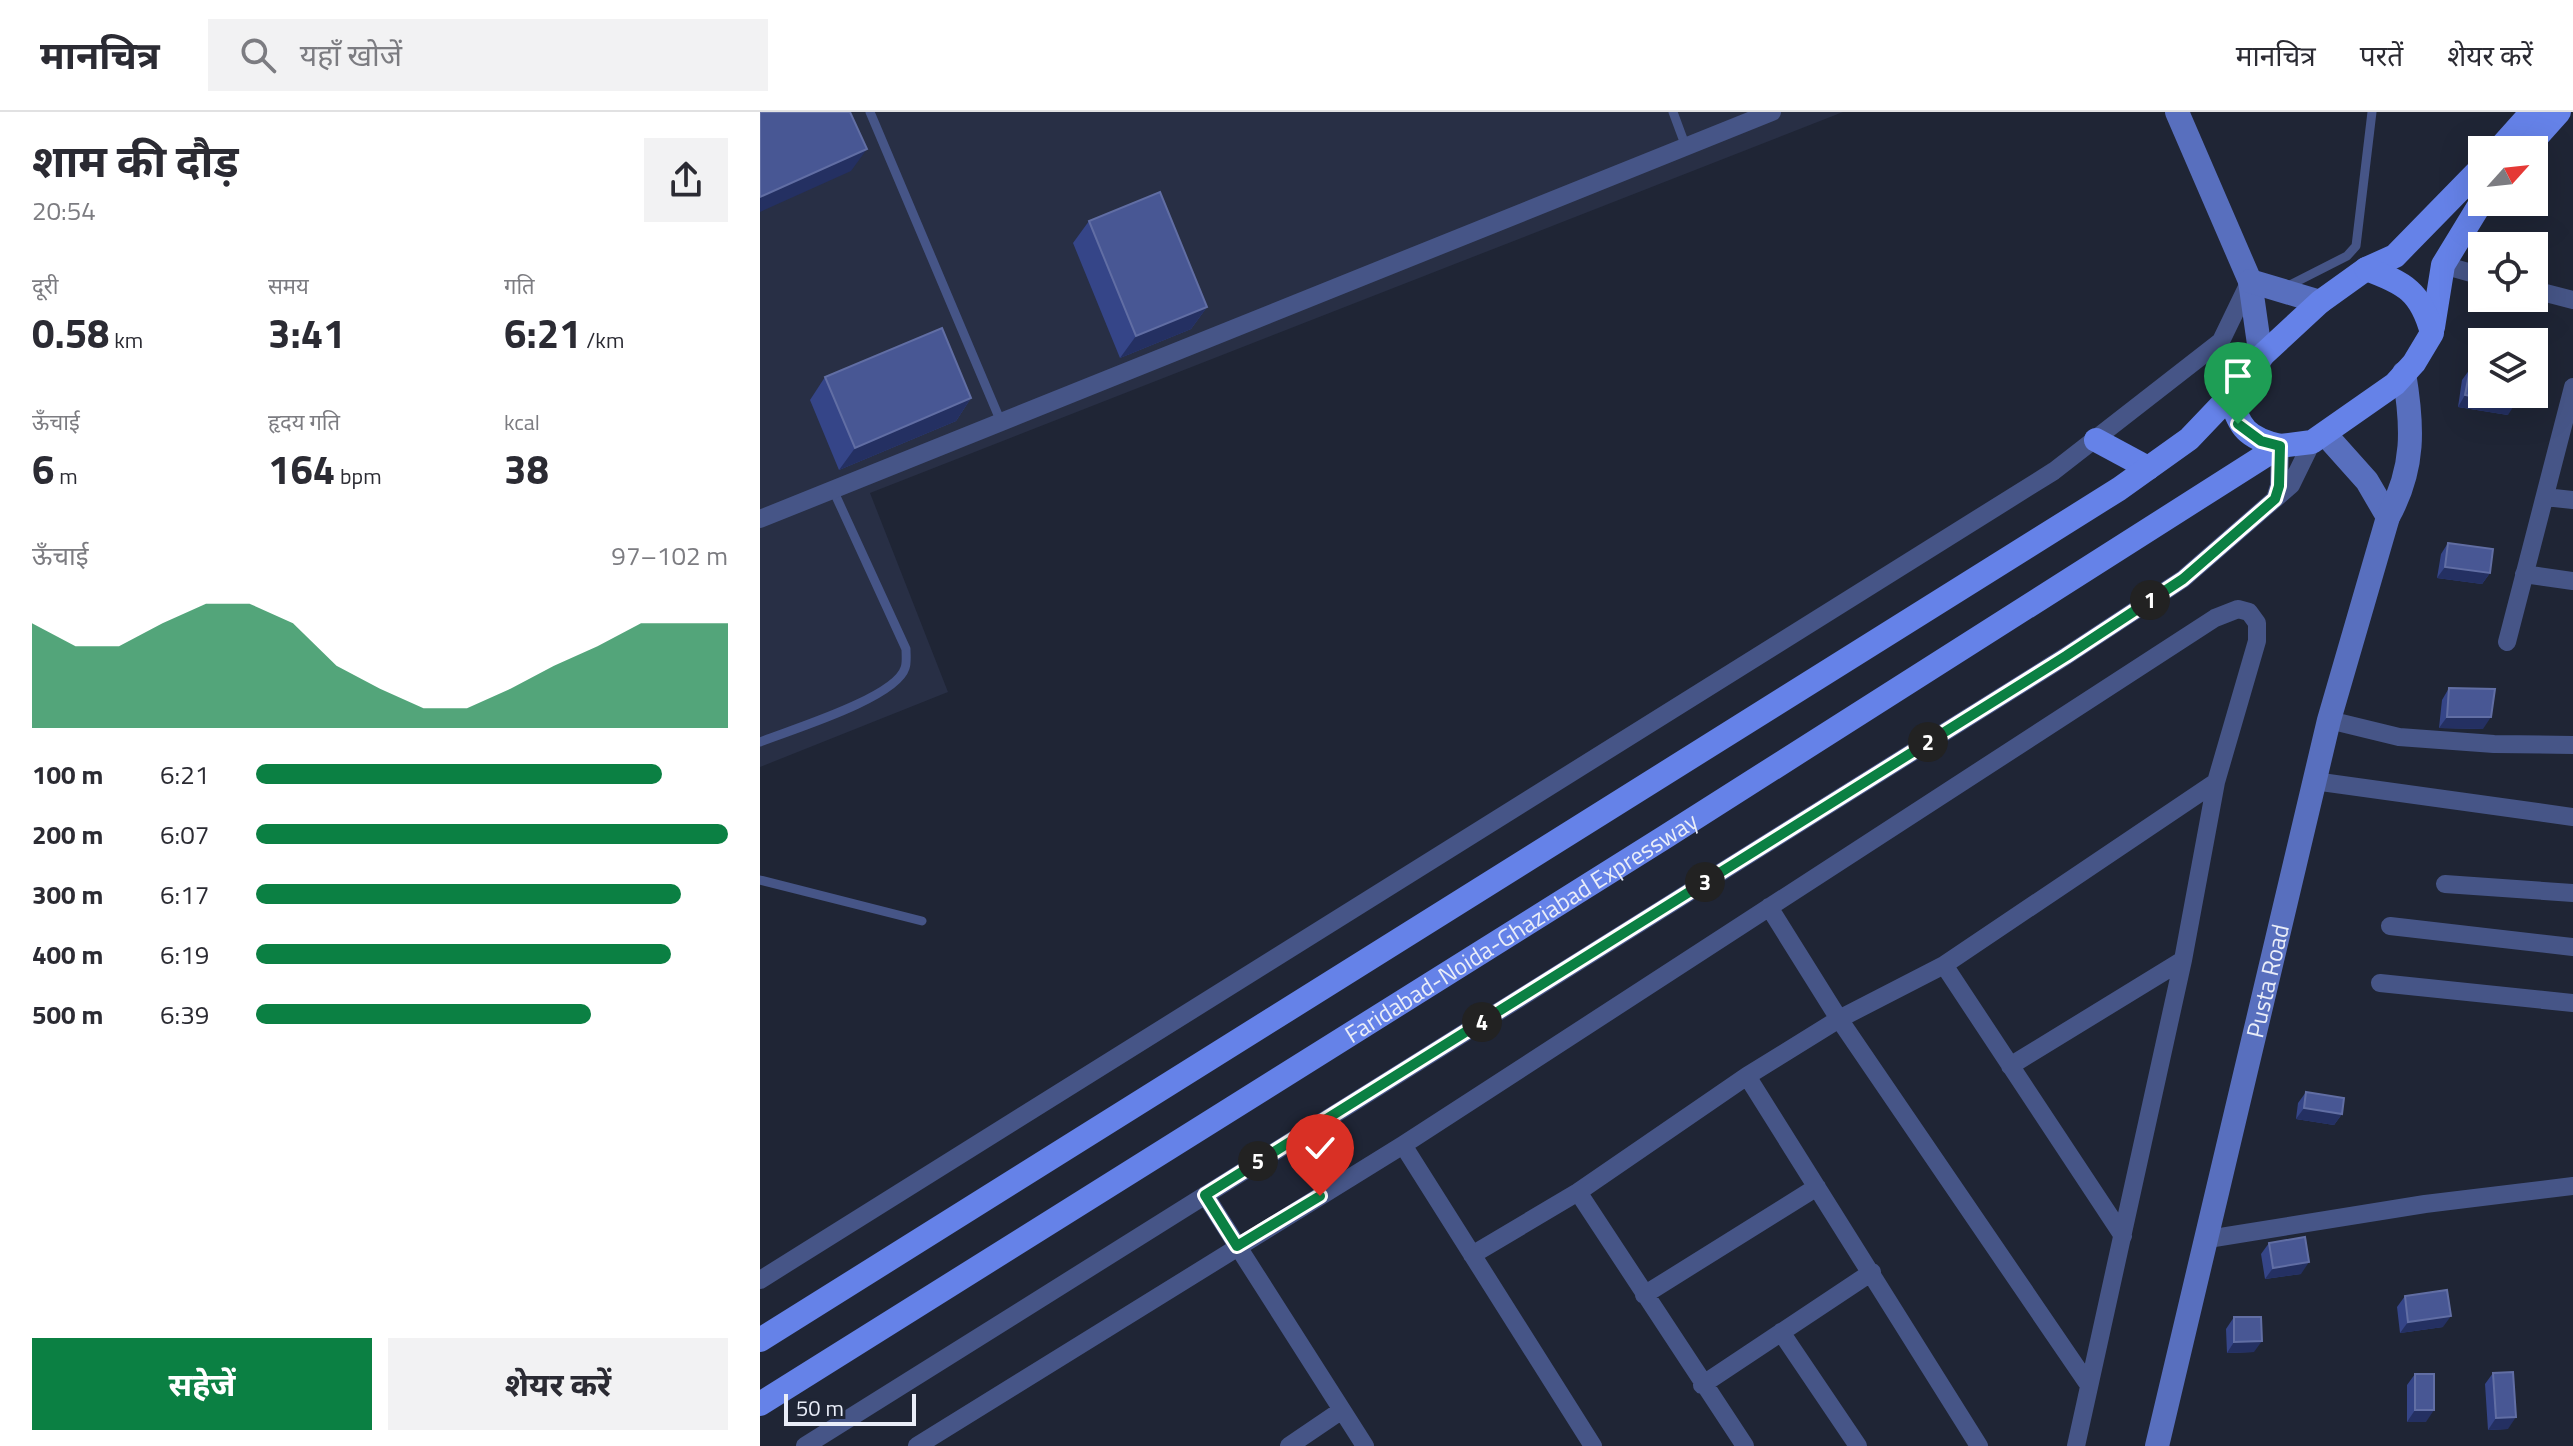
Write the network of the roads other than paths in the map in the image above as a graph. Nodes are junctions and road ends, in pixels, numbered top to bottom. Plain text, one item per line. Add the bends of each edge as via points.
1 (870, 112) edge
2 (1673, 112) edge
3 (1772, 112) edge
4 (2177, 112) edge
5 (2372, 112) edge
6 (2532, 112) edge
7 (2559, 112) edge
8 (2511, 136) edge
9 (2538, 136) edge
10 (1686, 147) junction
11 (2468, 182) edge
12 (2473, 216) edge
13 (2443, 265) junction
14 (2366, 269) junction
15 (2468, 272) edge
16 (2250, 281) junction
17 (2279, 291) junction
18 (2548, 294) edge
19 (2573, 300) edge
20 (2320, 302) junction
21 (2432, 333) junction
22 (2261, 358) junction
23 (2404, 373) junction
24 (2573, 387) edge
25 (2230, 396) junction
26 (1002, 423) junction
27 (2319, 438) junction
28 (2096, 440) junction
29 (2280, 446) junction
30 (2148, 468) junction
31 (834, 492) junction
32 (2545, 497) junction
33 (2275, 499) junction
34 (2573, 500) edge
35 (2388, 517) junction
36 (760, 519) edge
37 (2524, 574) junction
38 (2573, 581) edge
39 (2507, 642) dead end
40 (2329, 720) junction
41 (760, 742) edge
42 (2573, 745) edge
43 (2314, 781) junction
44 (2216, 782) junction
45 (2573, 817) edge
46 (760, 880) edge
47 (2445, 884) dead end
48 (2573, 893) edge
49 (1769, 907) junction
50 (922, 921) dead end
51 (2390, 926) dead end
52 (2573, 947) edge
53 (2183, 960) junction
54 (1944, 965) junction
55 (2380, 983) dead end
56 (2573, 1003) edge
57 (1839, 1019) junction
58 (2010, 1066) junction
59 (1747, 1076) junction
60 (1403, 1145) junction
61 (2573, 1186) edge
62 (1817, 1187) junction
63 (1578, 1192) junction
64 (1205, 1195) junction
65 (2123, 1236) junction
66 (2208, 1239) junction
67 (1237, 1246) junction
68 (1472, 1255) junction
69 (1872, 1272) junction
70 (760, 1280) edge
71 (1644, 1295) junction
72 (1781, 1332) junction
73 (760, 1340) edge
74 (2088, 1384) junction
75 (1702, 1385) junction
76 (760, 1404) edge
77 (1342, 1410) junction
78 (1976, 1445) edge
79 (805, 1446) edge
80 (917, 1446) edge
81 (1289, 1446) edge
82 (1365, 1446) edge
83 (1593, 1446) edge
84 (1745, 1446) edge
85 (1858, 1446) edge
86 (2076, 1446) edge
87 (2157, 1446) edge

1 - 26 lane
2 - 10 lane
3 - 10 street
4 - 16 street
5 - 17 lane via 2356,246
6 - 8 main road
7 - 9 main road
10 - 26 street
11 - 14 main road via 2395,256
12 - 13 main road
13 - 15 street
13 - 21 main road
14 - 20 main road
14 - 21 main road via 2396,280 2424,303
16 - 17 street
16 - 22 street
16 - 28 street via 2221,341
17 - 20 street
18 - 19 street
20 - 22 main road
21 - 23 main road
22 - 25 main road via 2240,376
23 - 27 main road
23 - 35 street, Pusta Road via 2412,423 2404,488
24 - 32 street
25 - 29 main road via 2238,424 2261,441
25 - 30 main road via 2189,439
26 - 31 street
27 - 29 main road, Faridabad-Noida-Ghaziabad Expressway
27 - 33 street via 2291,485
27 - 35 street via 2367,481
28 - 30 main road
28 - 70 street
29 - 33 street
29 - 76 main road, Faridabad-Noida-Ghaziabad Expressway
30 - 73 main road
31 - 36 street
31 - 41 lane via 906,649 905,669 891,686 868,698
32 - 34 street
32 - 37 street
33 - 64 street via 2183,579 2066,656
35 - 40 street, Pusta Road
37 - 38 street
37 - 39 street
40 - 42 street via 2399,737
40 - 43 street, Pusta Road
43 - 45 street
43 - 66 street, Pusta Road
44 - 49 street via 2257,641 2257,623 2249,612 2238,609 2215,618
44 - 53 street
44 - 54 street
46 - 50 lane
47 - 48 street
49 - 57 street
49 - 60 street
51 - 52 street
53 - 58 street
53 - 65 street
54 - 57 street
54 - 58 street
55 - 56 street
57 - 59 street
57 - 74 street
58 - 65 street
59 - 62 street
59 - 63 street
60 - 67 street
60 - 68 street
61 - 66 street
62 - 69 street
62 - 71 street
63 - 68 street
63 - 71 street
64 - 67 street
64 - 79 street
65 - 74 street
66 - 87 street, Pusta Road
67 - 77 street
67 - 80 street
68 - 83 street
69 - 72 street
69 - 78 street
71 - 75 street
72 - 75 street
72 - 85 street
74 - 86 street
75 - 84 street
77 - 81 street
77 - 82 street

